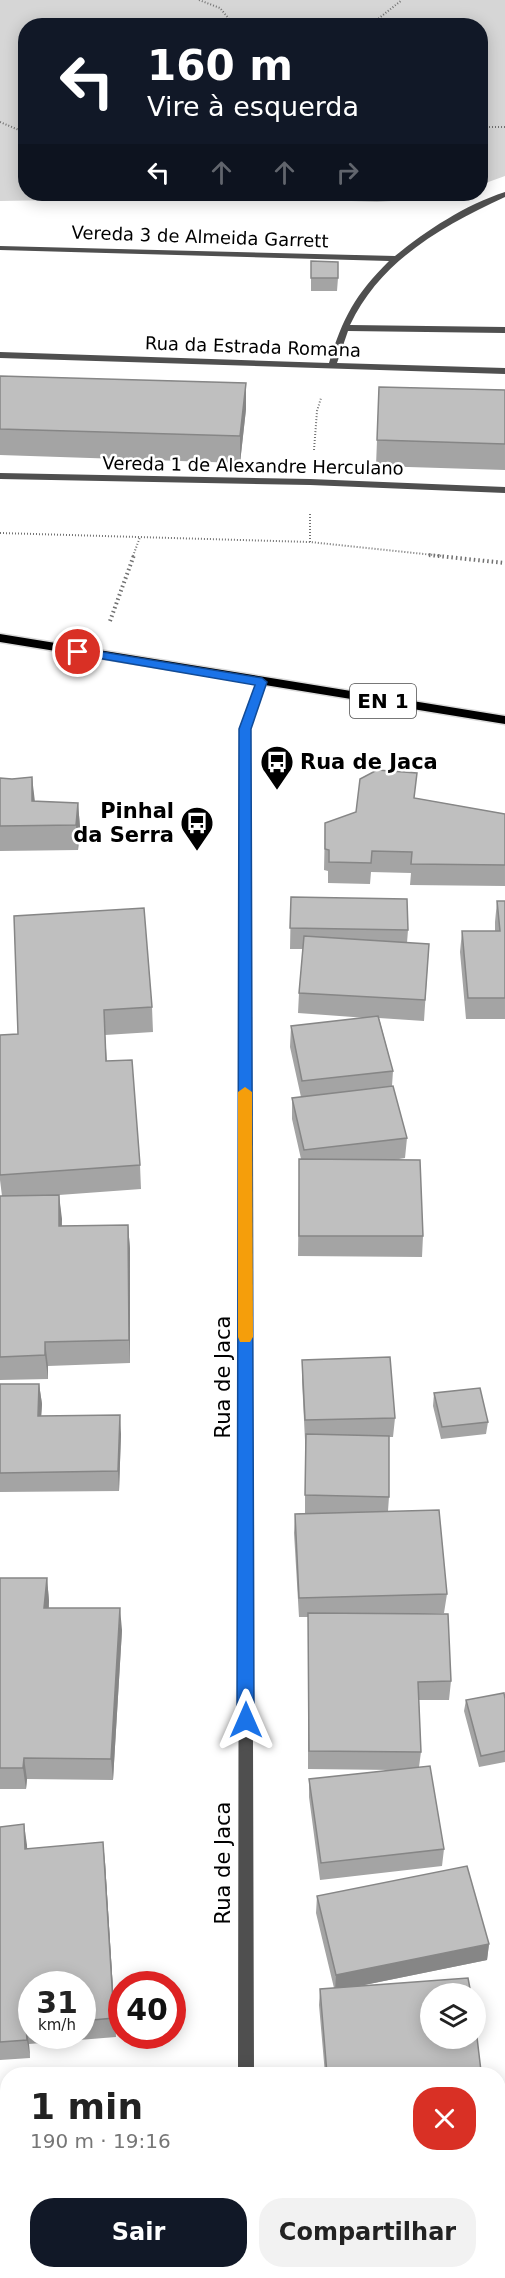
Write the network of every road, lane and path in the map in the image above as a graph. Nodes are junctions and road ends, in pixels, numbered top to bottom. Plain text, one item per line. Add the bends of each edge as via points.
1 (199, 0) edge
2 (402, 0) edge
3 (228, 18) edge
4 (379, 18) edge
5 (0, 122) edge
6 (505, 127) edge
7 (488, 128) edge
8 (18, 130) edge
9 (505, 194) edge
10 (0, 248) edge
11 (399, 259) junction
12 (345, 328) junction
13 (505, 330) edge
14 (0, 355) edge
15 (332, 366) junction
16 (505, 371) edge
17 (316, 411) dead end
18 (314, 452) dead end
19 (0, 476) edge
20 (505, 490) edge
21 (0, 533) edge
22 (140, 537) junction
23 (505, 563) edge
24 (0, 638) edge
25 (98, 655) junction
26 (262, 682) junction
27 (505, 720) edge
28 (246, 2067) edge

1 - 3 path via 220,8
2 - 4 path
5 - 8 path
6 - 7 path
9 - 11 street via 461,214 422,238
10 - 11 street, Vereda 3 de Almeida Garrett
11 - 12 street via 378,277
12 - 13 street
12 - 15 street
14 - 15 street, Rua da Estrada Romana
15 - 16 street, Rua da Estrada Romana
17 - 18 path
19 - 20 street, Vereda 1 de Alexandre Herculano
21 - 22 path
22 - 23 path via 310,542
22 - 25 path
24 - 25 main road, EN 1
25 - 26 main road, EN 1
26 - 27 main road, EN 1
26 - 28 street, Rua de Jaca via 245,729

